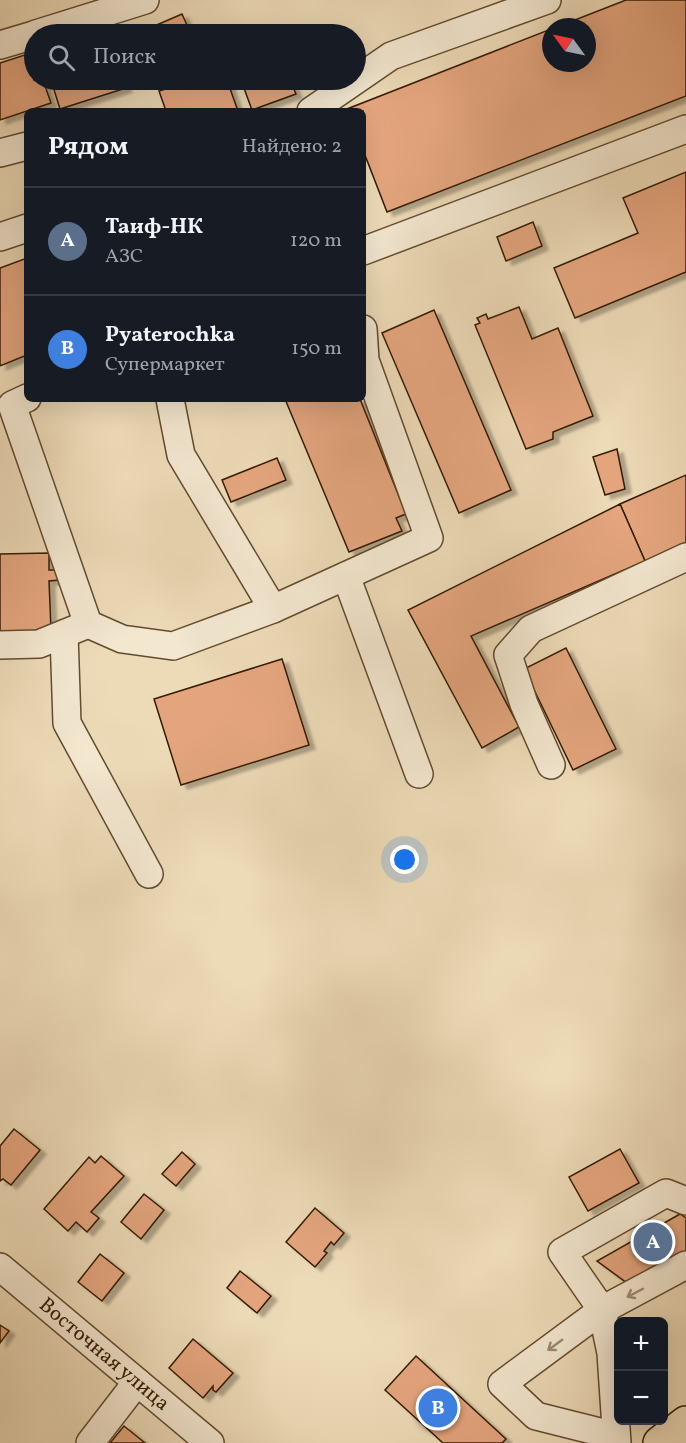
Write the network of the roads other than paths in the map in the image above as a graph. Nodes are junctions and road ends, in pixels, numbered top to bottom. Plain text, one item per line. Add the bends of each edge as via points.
1 (145, 0) edge
2 (547, 0) edge
3 (70, 24) edge
4 (24, 38) edge
5 (0, 45) edge
6 (366, 74) edge
7 (342, 90) edge
8 (315, 108) edge
9 (686, 129) edge
10 (24, 147) edge
11 (0, 153) edge
12 (24, 229) edge
13 (0, 237) edge
14 (366, 250) edge
15 (366, 363) edge
16 (172, 402) edge
17 (13, 404) edge
18 (686, 557) edge
19 (346, 576) junction
20 (273, 609) junction
21 (76, 629) junction
22 (0, 645) edge
23 (551, 765) dead end
24 (420, 774) dead end
25 (149, 874) dead end
26 (686, 1201) edge
27 (686, 1265) edge
28 (0, 1267) edge
29 (602, 1310) junction
30 (137, 1382) junction
31 (686, 1423) edge
32 (616, 1439) edge
33 (90, 1443) edge
34 (210, 1443) edge
35 (660, 1443) edge

1 - 3 street
2 - 6 street via 392,56
4 - 5 street
7 - 8 street
9 - 14 street
10 - 11 street
12 - 13 street
15 - 19 street via 429,538
16 - 20 street via 181,455
17 - 21 street
18 - 23 street via 531,628 508,655
19 - 20 street
19 - 24 street
20 - 21 street via 173,646
21 - 22 street via 39,644
21 - 25 street via 67,723
26 - 29 street via 666,1193 562,1252
27 -> 29 street
28 - 30 street, Восточная улица
29 - 32 street via 611,1353
29 -> 32 street via 502,1384 536,1416
30 - 33 street
30 - 34 street, Восточная улица
31 - 35 main road

